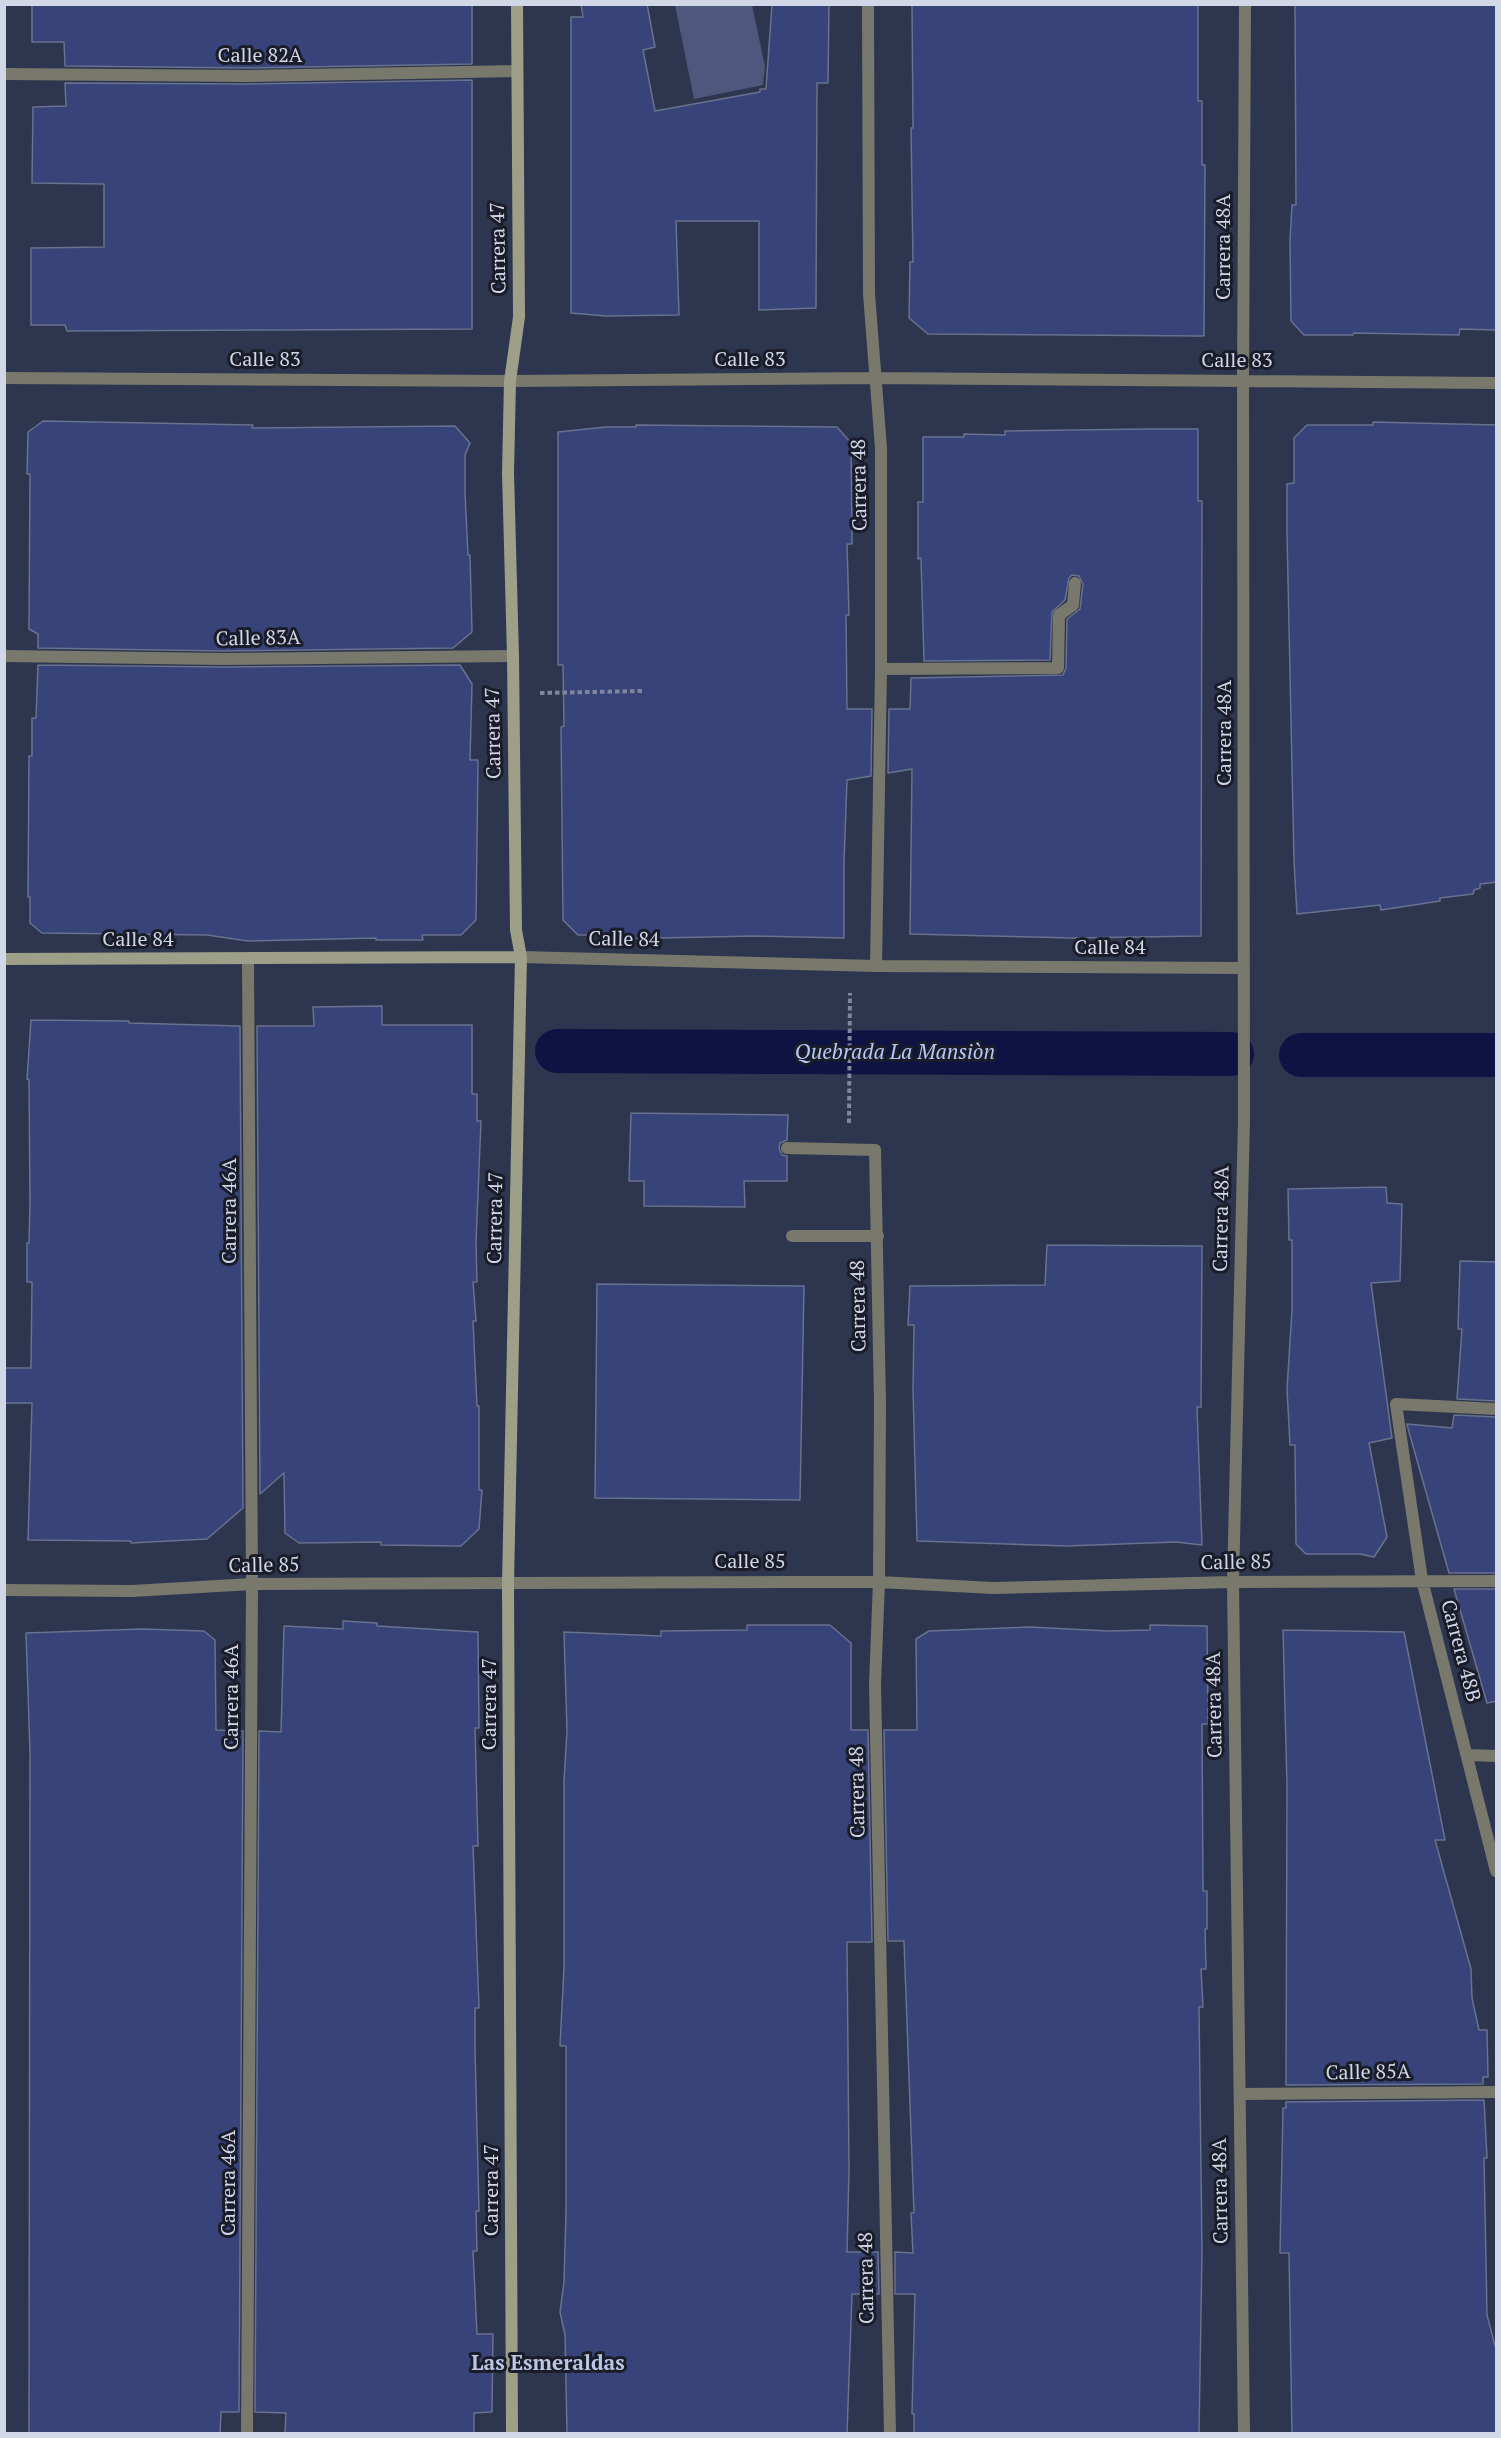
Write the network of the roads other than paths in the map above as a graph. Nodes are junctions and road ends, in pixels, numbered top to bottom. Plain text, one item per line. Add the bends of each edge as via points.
1 (517, 4) edge
2 (868, 4) edge
3 (1245, 4) edge
4 (517, 71) junction
5 (4, 74) edge
6 (4, 378) edge
7 (875, 378) junction
8 (510, 381) junction
9 (1243, 381) junction
10 (1497, 383) edge
11 (1075, 583) dead end
12 (4, 656) edge
13 (513, 656) junction
14 (881, 669) junction
15 (521, 957) junction
16 (4, 959) edge
17 (248, 960) junction
18 (876, 966) junction
19 (1243, 968) junction
20 (787, 1148) dead end
21 (792, 1236) dead end
22 (878, 1236) junction
23 (1497, 1409) edge
24 (1422, 1580) junction
25 (1497, 1581) edge
26 (879, 1582) junction
27 (1233, 1582) junction
28 (508, 1583) junction
29 (252, 1584) junction
30 (4, 1590) edge
31 (1468, 1755) junction
32 (1497, 1756) edge
33 (1497, 1871) edge
34 (1497, 2092) edge
35 (1240, 2094) junction
36 (247, 2433) edge
37 (512, 2433) edge
38 (890, 2433) edge
39 (1244, 2433) edge

1 - 4 street, Carrera 47
2 - 7 street, Carrera 48 via 869,294
3 - 9 street, Carrera 48A
4 - 5 street, Calle 82A via 248,76
4 - 8 street, Carrera 47 via 519,317
6 - 8 street, Calle 83
7 - 8 street, Calle 83
7 - 9 street, Calle 83
7 - 14 street, Carrera 48 via 881,448
8 - 13 street, Carrera 47 via 507,473
9 - 10 street, Calle 83
9 - 19 street, Carrera 48A
11 - 14 street via 1073,605 1059,615 1058,668
12 - 13 street, Calle 83A
13 - 15 street, Carrera 47 via 516,930
14 - 18 street, Carrera 48
15 - 17 street, Calle 84
15 - 18 street, Calle 84
15 - 28 street, Carrera 47
16 - 17 street, Calle 84
17 - 29 street, Carrera 46A
18 - 19 street, Calle 84
19 - 27 street, Carrera 48A via 1244,1120
20 - 22 street, Carrera 48 via 875,1150
21 - 22 street
22 - 26 street, Carrera 48
23 - 24 street, Carrera 48B via 1396,1404
24 - 25 street, Calle 85
24 - 27 street, Calle 85
24 - 31 street, Carrera 48B
26 - 27 street, Calle 85 via 993,1588
26 - 28 street, Calle 85
26 - 38 street, Carrera 48 via 875,1683
27 - 35 street, Carrera 48A
28 - 29 street, Calle 85
28 - 37 street, Carrera 47
29 - 30 street, Calle 85 via 132,1591
29 - 36 street, Carrera 46A
31 - 32 street
31 - 33 street, Carrera 48B
34 - 35 street, Calle 85A
35 - 39 street, Carrera 48A

